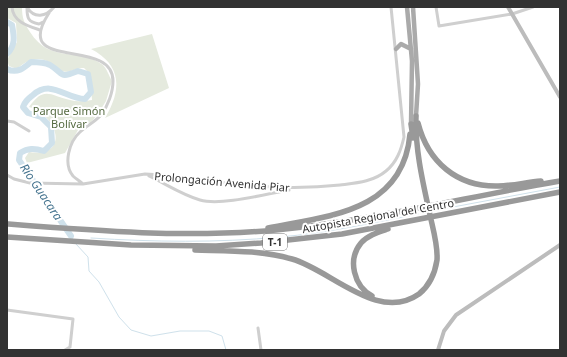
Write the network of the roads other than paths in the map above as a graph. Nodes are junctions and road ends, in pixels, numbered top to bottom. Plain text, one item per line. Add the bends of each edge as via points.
1 (12, 7) edge
2 (54, 7) edge
3 (391, 7) edge
4 (407, 7) edge
5 (413, 7) edge
6 (436, 7) edge
7 (508, 7) edge
8 (533, 7) edge
9 (27, 8) edge
10 (517, 9) edge
11 (49, 13) junction
12 (512, 14) junction
13 (27, 16) junction
14 (18, 19) junction
15 (43, 22) junction
16 (40, 30) junction
17 (396, 49) junction
18 (411, 49) junction
19 (560, 97) edge
20 (416, 116) junction
21 (7, 121) edge
22 (411, 124) junction
23 (29, 131) dead end
24 (7, 175) edge
25 (148, 175) junction
26 (74, 177) junction
27 (560, 181) edge
28 (553, 182) junction
29 (67, 183) junction
30 (83, 184) junction
31 (296, 189) junction
32 (560, 192) edge
33 (418, 220) junction
34 (7, 224) edge
35 (215, 234) junction
36 (7, 237) edge
37 (560, 245) edge
38 (131, 246) junction
39 (7, 310) edge
40 (258, 328) dead end
41 (65, 350) edge
42 (261, 350) edge
43 (438, 350) edge

1 - 14 street
2 - 11 street
3 - 17 street, Prolongación Avenida Piar
4 - 18 main road
5 - 20 main road via 418,84
6 - 12 street via 439,26
7 - 12 street
8 - 10 street
9 - 11 street via 36,15
9 - 13 street
10 - 12 street
11 - 15 street
12 - 19 street
13 - 14 street
13 - 15 street via 35,23
14 - 16 street via 22,24
15 - 16 street
16 - 26 street via 43,42 50,49 102,61 112,75 113,81 106,108 76,136 70,146 68,159
17 - 18 main road via 401,44
17 - 31 street, Prolongación Avenida Piar via 404,137 402,150 395,162 374,178
18 - 22 main road
20 - 28 highway via 426,147 442,167 459,179 487,186
20 - 38 highway via 415,135 437,260 429,283 408,300 393,303 373,300 304,263 276,256
21 - 23 street
22 - 33 highway via 433,247 430,273 417,292 402,299 387,301 368,294 359,285 354,272 354,260 361,243 379,232
22 - 35 highway via 409,148 398,174 368,203 318,219
24 - 29 street, Prolongación Avenida Piar via 30,183
25 - 30 street, Prolongación Avenida Piar
25 - 31 street, Prolongación Avenida Piar
25 - 31 street, Prolongación Avenida Piar via 183,194 216,202
26 - 29 street
26 - 30 street
27 - 28 highway, Autopista Regional del Centro / T-1
28 - 35 highway, Autopista Regional del Centro / T-1 via 330,223
29 - 30 street, Prolongación Avenida Piar
32 - 33 highway, Autopista Regional del Centro / T-1
33 - 38 highway, Autopista Regional del Centro / T-1 via 302,240 216,246
34 - 35 highway, Autopista Regional del Centro / T-1 via 97,232
36 - 38 highway, Autopista Regional del Centro / T-1
37 - 43 street via 456,315 444,331
39 - 41 street via 73,320 70,347
40 - 42 street

